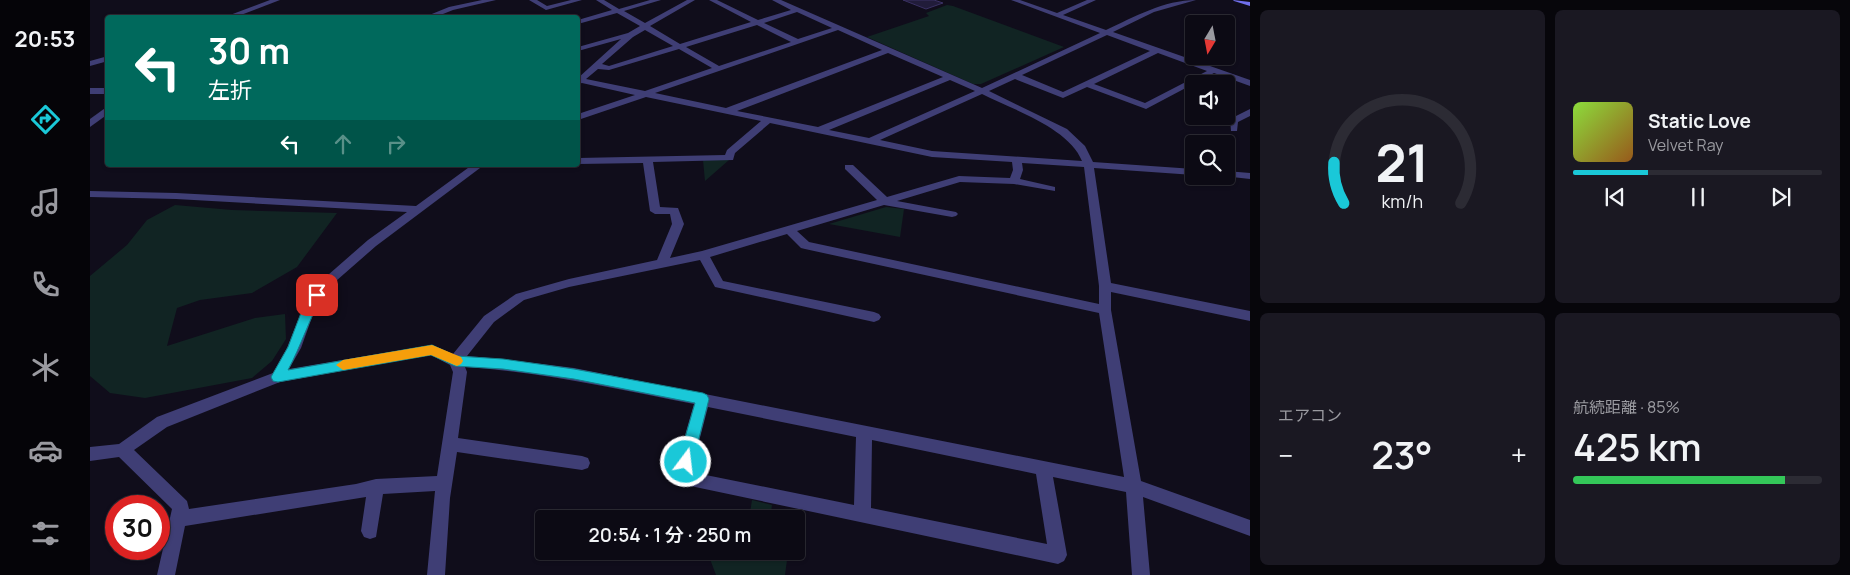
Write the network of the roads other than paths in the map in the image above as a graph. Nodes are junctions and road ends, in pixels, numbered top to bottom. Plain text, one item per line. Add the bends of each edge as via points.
1 (277, 0) edge
2 (492, 0) edge
3 (532, 0) edge
4 (579, 0) edge
5 (599, 0) edge
6 (658, 0) edge
7 (692, 0) edge
8 (712, 0) edge
9 (775, 0) edge
10 (1014, 0) edge
11 (1093, 0) edge
12 (1193, 0) edge
13 (1236, 0) edge
14 (266, 1) edge
15 (471, 2) edge
16 (1250, 4) edge
17 (796, 10) junction
18 (618, 11) junction
19 (232, 15) edge
20 (433, 15) edge
21 (1057, 15) junction
22 (580, 21) edge
23 (757, 22) junction
24 (644, 26) junction
25 (838, 28) junction
26 (1108, 33) junction
27 (630, 35) junction
28 (798, 42) junction
29 (679, 46) junction
30 (580, 48) edge
31 (888, 50) junction
32 (1158, 50) junction
33 (105, 59) edge
34 (90, 64) edge
35 (597, 66) junction
36 (719, 69) junction
37 (1214, 70) junction
38 (1014, 75) junction
39 (949, 77) junction
40 (580, 79) edge
41 (580, 81) edge
42 (1088, 84) junction
43 (1250, 84) edge
44 (980, 90) junction
45 (90, 91) edge
46 (105, 91) edge
47 (644, 95) junction
48 (105, 112) edge
49 (725, 112) junction
50 (1250, 112) edge
51 (580, 116) edge
52 (767, 121) junction
53 (90, 124) edge
54 (1234, 129) dead end
55 (818, 132) junction
56 (868, 142) junction
57 (648, 158) junction
58 (1017, 160) junction
59 (580, 161) edge
60 (1089, 166) junction
61 (476, 167) edge
62 (849, 167) dead end
63 (1185, 171) edge
64 (1235, 175) edge
65 (1250, 176) edge
66 (1014, 181) junction
67 (1051, 189) dead end
68 (90, 194) edge
69 (886, 202) junction
70 (416, 209) junction
71 (952, 214) dead end
72 (791, 230) junction
73 (703, 255) junction
74 (662, 264) junction
75 (1105, 286) junction
76 (1105, 310) junction
77 (1250, 316) edge
78 (874, 317) dead end
79 (455, 361) junction
80 (278, 377) junction
81 (703, 399) junction
82 (864, 431) junction
83 (450, 444) junction
84 (122, 450) junction
85 (90, 454) edge
86 (582, 463) dead end
87 (1043, 466) junction
88 (444, 483) junction
89 (1134, 486) junction
90 (376, 487) junction
91 (862, 514) junction
92 (178, 519) junction
93 (1250, 528) edge
94 (370, 531) dead end
95 (166, 575) edge
96 (436, 575) edge
97 (1141, 575) edge

1 - 14 street
2 - 15 street
3 - 4 street via 546,8
5 - 18 street
6 - 18 street
7 - 24 street
8 - 23 street
9 - 17 street
10 - 21 street
11 - 21 street
12 - 26 street via 1152,11
13 - 16 street
14 - 19 street
15 - 20 street
17 - 23 street
17 - 25 street
18 - 22 street
18 - 24 street
21 - 26 street
23 - 28 street
23 - 29 street
24 - 27 street
24 - 29 street
25 - 28 street
25 - 31 street
26 - 32 street
26 - 38 street
27 - 30 street
27 - 35 street
28 - 36 street
29 - 35 street via 609,68
29 - 36 street
31 - 39 street
31 - 49 street
32 - 37 street
32 - 42 street
33 - 34 street
35 - 40 street
36 - 47 street
37 - 42 street via 1146,106
37 - 43 street
38 - 42 street via 1063,95
38 - 44 street
39 - 44 street
39 - 55 street
41 - 47 street
44 - 56 street
44 - 60 street via 1064,131 1082,148
45 - 46 street
47 - 49 street
47 - 51 street
48 - 53 street
49 - 52 street
50 - 54 street via 1233,121
52 - 55 street
52 - 57 street via 730,152 729,158
55 - 56 street
56 - 58 street via 932,154
57 - 59 street
57 - 74 street via 655,210 674,210 678,224
58 - 60 street
58 - 66 street
60 - 63 street
60 - 75 street
61 - 70 street
62 - 69 street
64 - 65 street
66 - 67 street
66 - 69 street via 959,179
68 - 70 street
69 - 71 street
69 - 72 street
70 - 80 street via 324,285 310,305 294,348
72 - 73 street
72 - 76 street via 805,245
73 - 74 street
73 - 78 street via 719,284
74 - 79 street via 568,283 520,297 489,319
75 - 76 street
75 - 77 street
76 - 89 street
79 - 80 street via 432,350
79 - 81 street via 574,374
79 - 83 street via 460,372
80 - 84 street via 162,422
81 - 82 street
81 - 91 street via 681,477
82 - 87 street
82 - 91 street
83 - 86 street
83 - 88 street
84 - 85 street
84 - 92 street via 181,507
87 - 89 street
87 - 91 street via 1058,555
88 - 90 street
88 - 96 street
89 - 93 street
89 - 97 street
90 - 92 street
90 - 94 street
92 - 95 street

